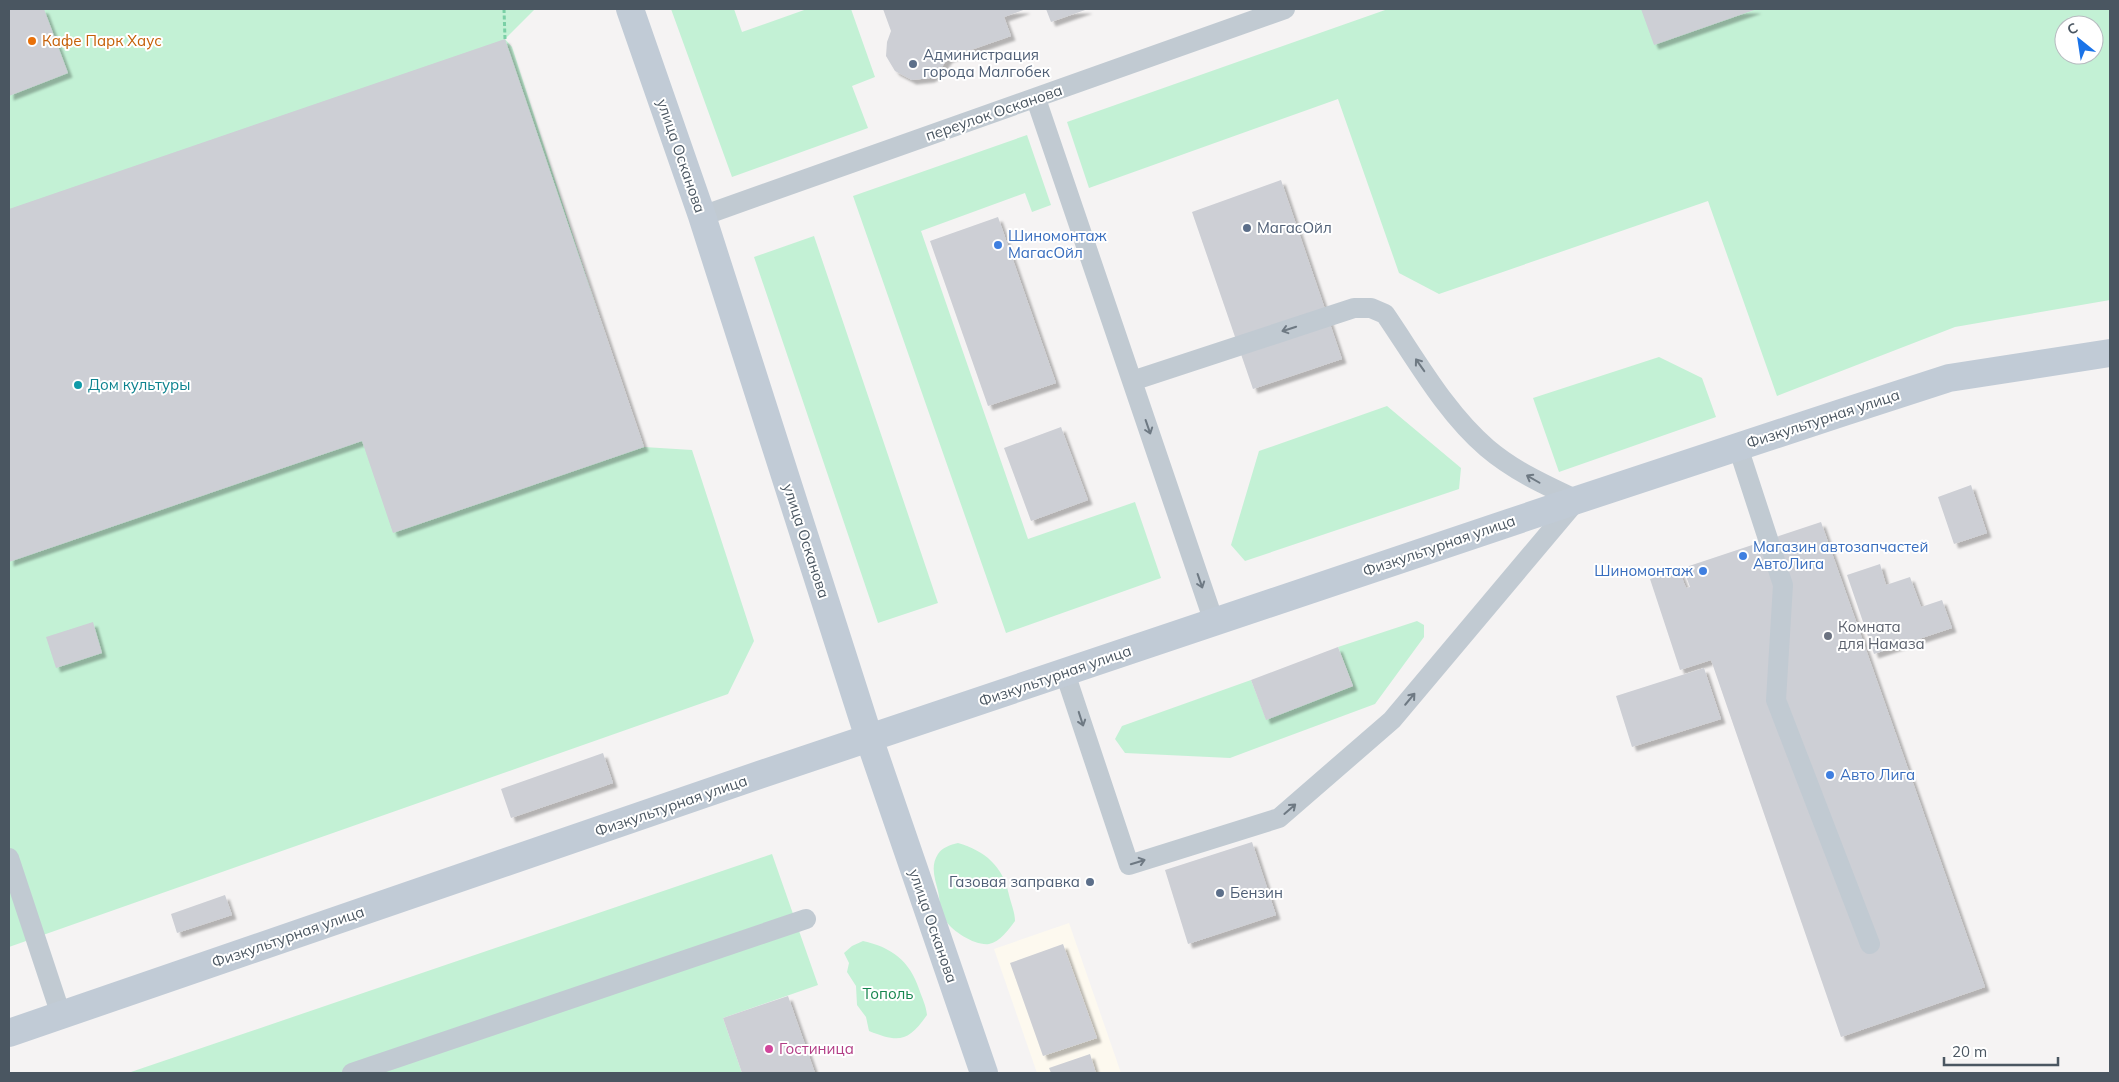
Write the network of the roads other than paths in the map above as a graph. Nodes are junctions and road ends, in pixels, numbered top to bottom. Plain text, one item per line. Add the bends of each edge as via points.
1 (630, 9) edge
2 (1285, 9) edge
3 (1036, 99) junction
4 (702, 216) junction
5 (2110, 354) edge
6 (1132, 381) junction
7 (1738, 447) junction
8 (1577, 500) junction
9 (1214, 622) junction
10 (1065, 673) junction
11 (869, 738) junction
12 (9, 858) edge
13 (806, 919) dead end
14 (1870, 944) dead end
15 (61, 1015) junction
16 (9, 1033) edge
17 (352, 1073) edge
18 (984, 1073) edge

1 - 4 main road, улица Осканова
2 - 3 lane, переулок Осканова
3 - 4 lane, переулок Осканова
3 - 6 lane
4 - 11 main road, улица Осканова
5 - 7 main road, Физкультурная улица via 1949,378
8 -> 6 lane via 1537,482 1486,447 1457,416 1385,314 1371,308 1354,308
6 -> 9 lane
7 - 8 main road, Физкультурная улица
7 - 14 lane via 1783,584 1776,700
8 - 9 main road, Физкультурная улица
10 -> 8 lane via 1129,865 1279,818 1392,720
9 - 10 main road, Физкультурная улица
10 - 11 main road, Физкультурная улица
11 - 15 main road, Физкультурная улица
11 - 18 main road, улица Осканова
12 - 15 lane
13 - 17 lane
15 - 16 main road, Физкультурная улица

